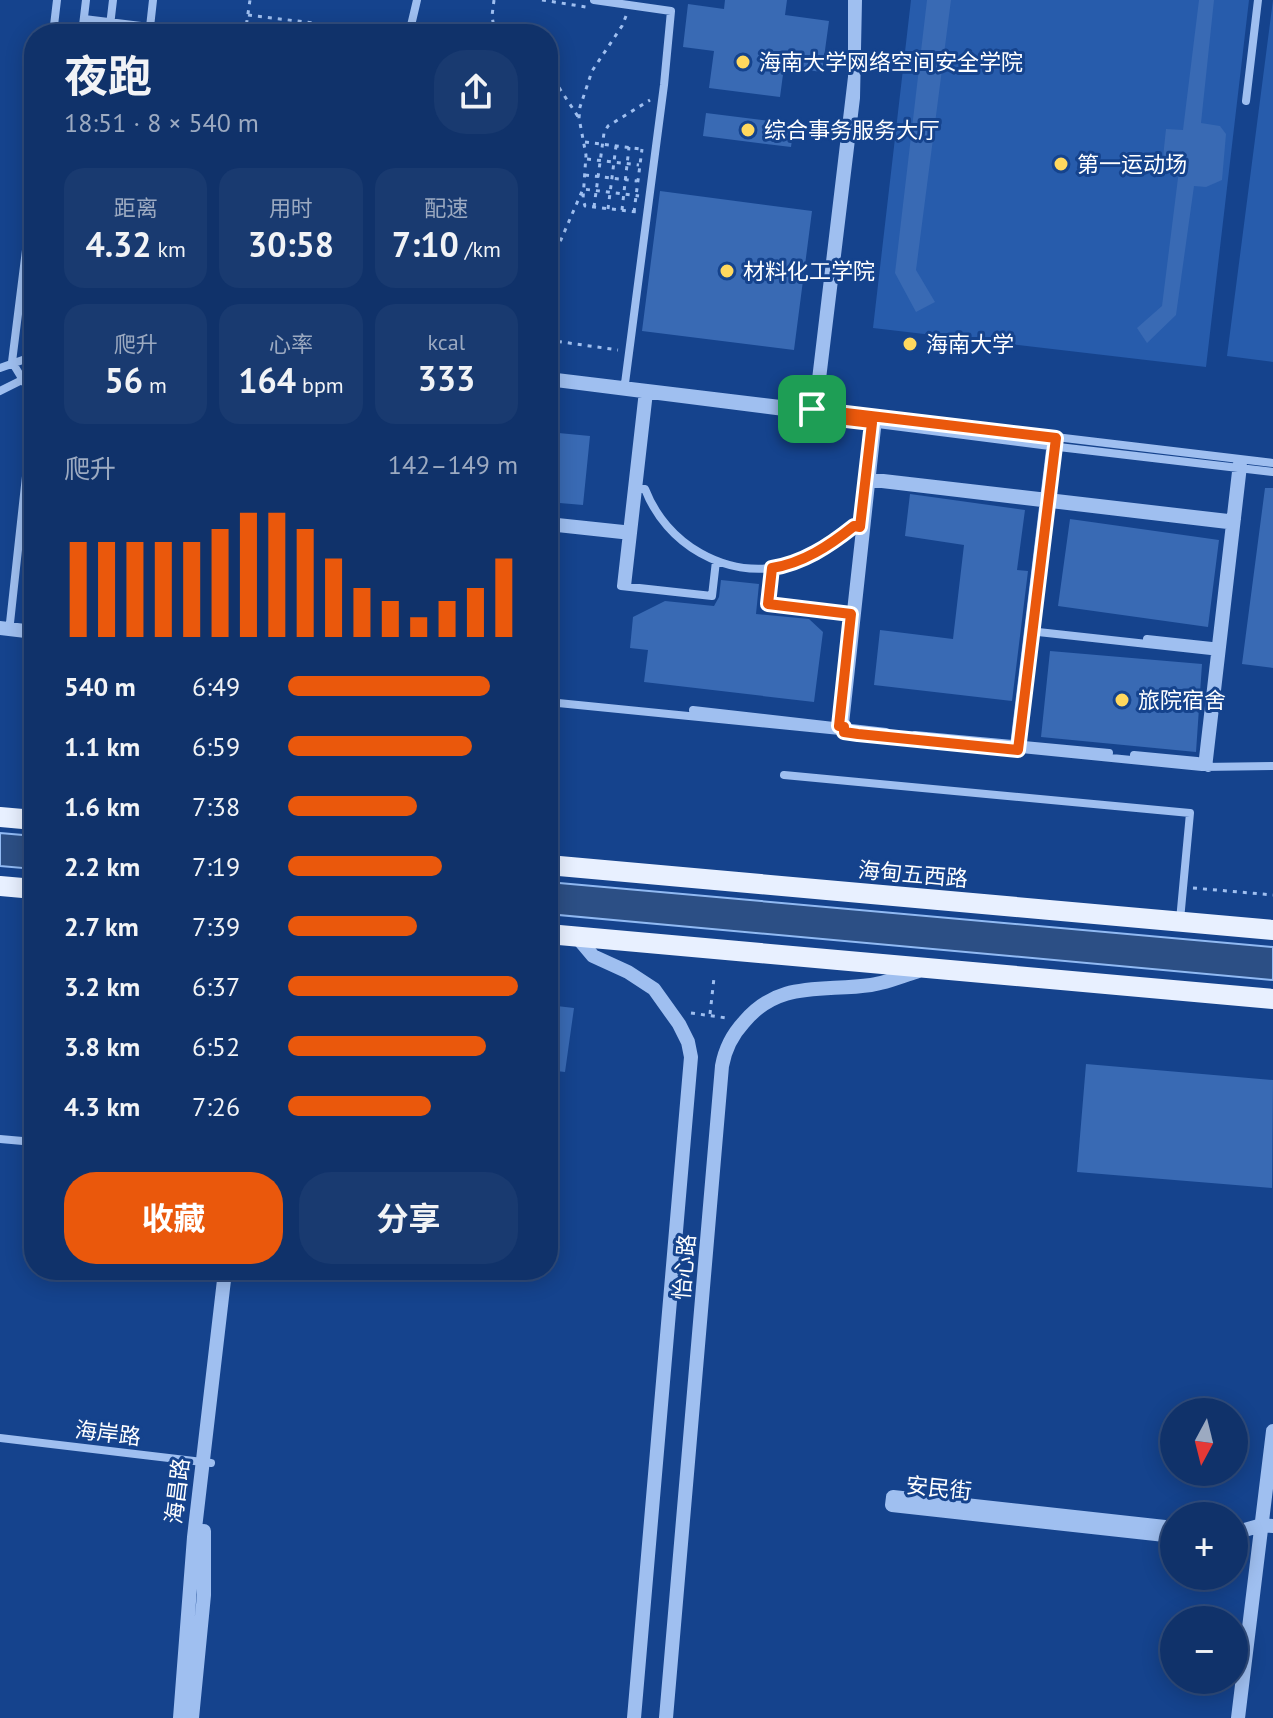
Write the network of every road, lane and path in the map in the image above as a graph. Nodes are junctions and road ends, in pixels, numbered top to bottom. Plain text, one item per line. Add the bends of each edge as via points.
1 (57, 0) edge
2 (86, 0) edge
3 (113, 0) edge
4 (153, 0) edge
5 (250, 0) edge
6 (417, 0) edge
7 (494, 0) edge
8 (852, 0) edge
9 (858, 0) edge
10 (1258, 0) edge
11 (543, 1) edge
12 (597, 4) edge
13 (627, 13) dead end
14 (248, 15) junction
15 (84, 19) junction
16 (110, 22) junction
17 (313, 23) dead end
18 (54, 24) edge
19 (83, 24) edge
20 (126, 24) edge
21 (150, 24) edge
22 (247, 24) edge
23 (411, 24) edge
24 (494, 24) edge
25 (558, 86) edge
26 (652, 91) dead end
27 (651, 99) junction
28 (1246, 101) dead end
29 (649, 112) dead end
30 (579, 118) junction
31 (646, 138) dead end
32 (584, 142) junction
33 (602, 144) junction
34 (616, 146) junction
35 (629, 147) junction
36 (643, 149) junction
37 (586, 159) junction
38 (600, 160) junction
39 (613, 162) junction
40 (627, 164) junction
41 (641, 166) junction
42 (584, 174) junction
43 (598, 176) junction
44 (611, 178) junction
45 (625, 179) junction
46 (639, 181) junction
47 (583, 189) junction
48 (596, 191) junction
49 (610, 193) junction
50 (624, 194) junction
51 (638, 196) junction
52 (594, 207) junction
53 (608, 209) junction
54 (622, 210) junction
55 (558, 244) edge
56 (24, 266) edge
57 (558, 341) edge
58 (24, 359) edge
59 (618, 361) dead end
60 (12, 362) junction
61 (0, 368) edge
62 (23, 380) joint
63 (558, 380) edge
64 (625, 388) junction
65 (0, 391) edge
66 (646, 391) junction
67 (815, 412) junction
68 (875, 420) junction
69 (1053, 442) junction
70 (1240, 463) junction
71 (1273, 463) edge
72 (1273, 472) edge
73 (24, 479) edge
74 (868, 480) junction
75 (635, 488) junction
76 (1046, 500) junction
77 (558, 522) edge
78 (1233, 522) junction
79 (863, 527) junction
80 (558, 528) edge
81 (630, 533) junction
82 (716, 561) junction
83 (772, 568) junction
84 (854, 614) junction
85 (5, 629) edge
86 (1032, 629) junction
87 (1218, 649) junction
88 (558, 701) edge
89 (841, 729) junction
90 (1016, 747) junction
91 (1273, 764) edge
92 (1206, 765) junction
93 (784, 775) dead end
94 (0, 817) edge
95 (24, 819) edge
96 (558, 866) edge
97 (0, 886) edge
98 (1183, 887) junction
99 (24, 888) edge
100 (1273, 895) edge
101 (1179, 922) junction
102 (1273, 930) edge
103 (558, 935) edge
104 (577, 937) junction
105 (927, 968) junction
106 (714, 978) dead end
107 (1273, 999) edge
108 (682, 1012) dead end
109 (710, 1016) junction
110 (739, 1020) dead end
111 (0, 1139) edge
112 (24, 1141) edge
113 (224, 1280) edge
114 (230, 1280) edge
115 (1273, 1431) edge
116 (0, 1438) edge
117 (207, 1462) junction
118 (1273, 1489) edge
119 (1160, 1526) edge
120 (1267, 1530) edge
121 (1160, 1534) edge
122 (1248, 1536) edge
123 (180, 1718) edge
124 (192, 1718) edge
125 (634, 1718) edge
126 (666, 1718) edge
127 (1238, 1718) edge
128 (1245, 1718) edge

1 - 18 street
2 - 15 street
3 - 16 street
4 - 21 street
5 - 14 path
6 - 23 street
7 - 24 path
8 - 67 street via 852,77
9 - 67 street via 856,98
10 - 28 street
11 - 12 path
12 - 64 street via 671,11
13 - 30 path via 592,71
14 - 17 path
14 - 22 path
15 - 16 street
15 - 19 street
16 - 20 street
25 - 30 path
26 - 27 path
27 - 29 path
27 - 33 path via 608,126
30 - 32 path
31 - 36 path
32 - 33 path
32 - 37 path
33 - 34 path
33 - 38 path
34 - 35 path
34 - 39 path
35 - 36 path
35 - 40 path
36 - 41 path
37 - 38 path
37 - 42 path
38 - 39 path
38 - 43 path
39 - 40 path
39 - 44 path
40 - 41 path
40 - 45 path
41 - 46 path
42 - 43 path
42 - 47 path
43 - 44 path
43 - 48 path
44 - 45 path
44 - 49 path
45 - 46 path
45 - 50 path
46 - 51 path
47 - 48 path
47 - 52 path via 585,206
47 - 55 path
48 - 49 path
48 - 52 path
49 - 50 path
49 - 53 path
50 - 51 path
50 - 54 path
51 - 54 path via 634,212
52 - 53 path
53 - 54 path
56 - 60 street
57 - 59 path via 619,350
58 - 60 street
60 - 61 street
60 - 62 street
62 - 65 street
63 - 64 street
64 - 66 street
66 - 67 street
66 - 75 street
67 - 68 street
68 - 69 street
68 - 74 street
69 - 70 street
69 - 76 street
70 - 71 street
70 - 72 street
70 - 78 street
73 - 85 street
74 - 76 street
74 - 79 street
75 - 81 street
75 - 82 street via 645,489 667,528
76 - 78 street
76 - 86 street
77 - 81 street
78 - 87 street
79 - 83 street via 854,526 811,555
79 - 84 street
80 - 81 street
81 - 82 street via 627,586 712,596
82 - 83 street
83 - 84 street via 768,604
84 - 89 street
86 - 87 street
86 - 90 street
87 - 92 street
88 - 89 street
89 - 90 street
90 - 92 street
91 - 92 street
93 - 98 street via 1190,813
94 - 95 main road
96 - 101 main road, 海甸五西路
97 - 99 main road
98 - 100 path
98 - 101 street
101 - 102 main road, 海甸五西路
103 - 104 main road
104 - 105 main road
104 - 125 street, 怡心路 via 593,956 654,989 679,1024 691,1057
105 - 107 main road
105 - 126 street, 怡心路 via 873,985 774,997 745,1020 726,1049
106 - 109 path
108 - 109 path
109 - 110 path
111 - 112 street
113 - 117 street, 海昌路
114 - 117 street, 海昌路
115 - 120 street
116 - 117 street, 海岸路
117 - 123 street, 海昌路
117 - 124 street, 海昌路 via 204,1595
118 - 120 street
119 - 121 street, 安民街 via 893,1497 892,1505
120 - 122 street
120 - 127 street
120 - 128 street

